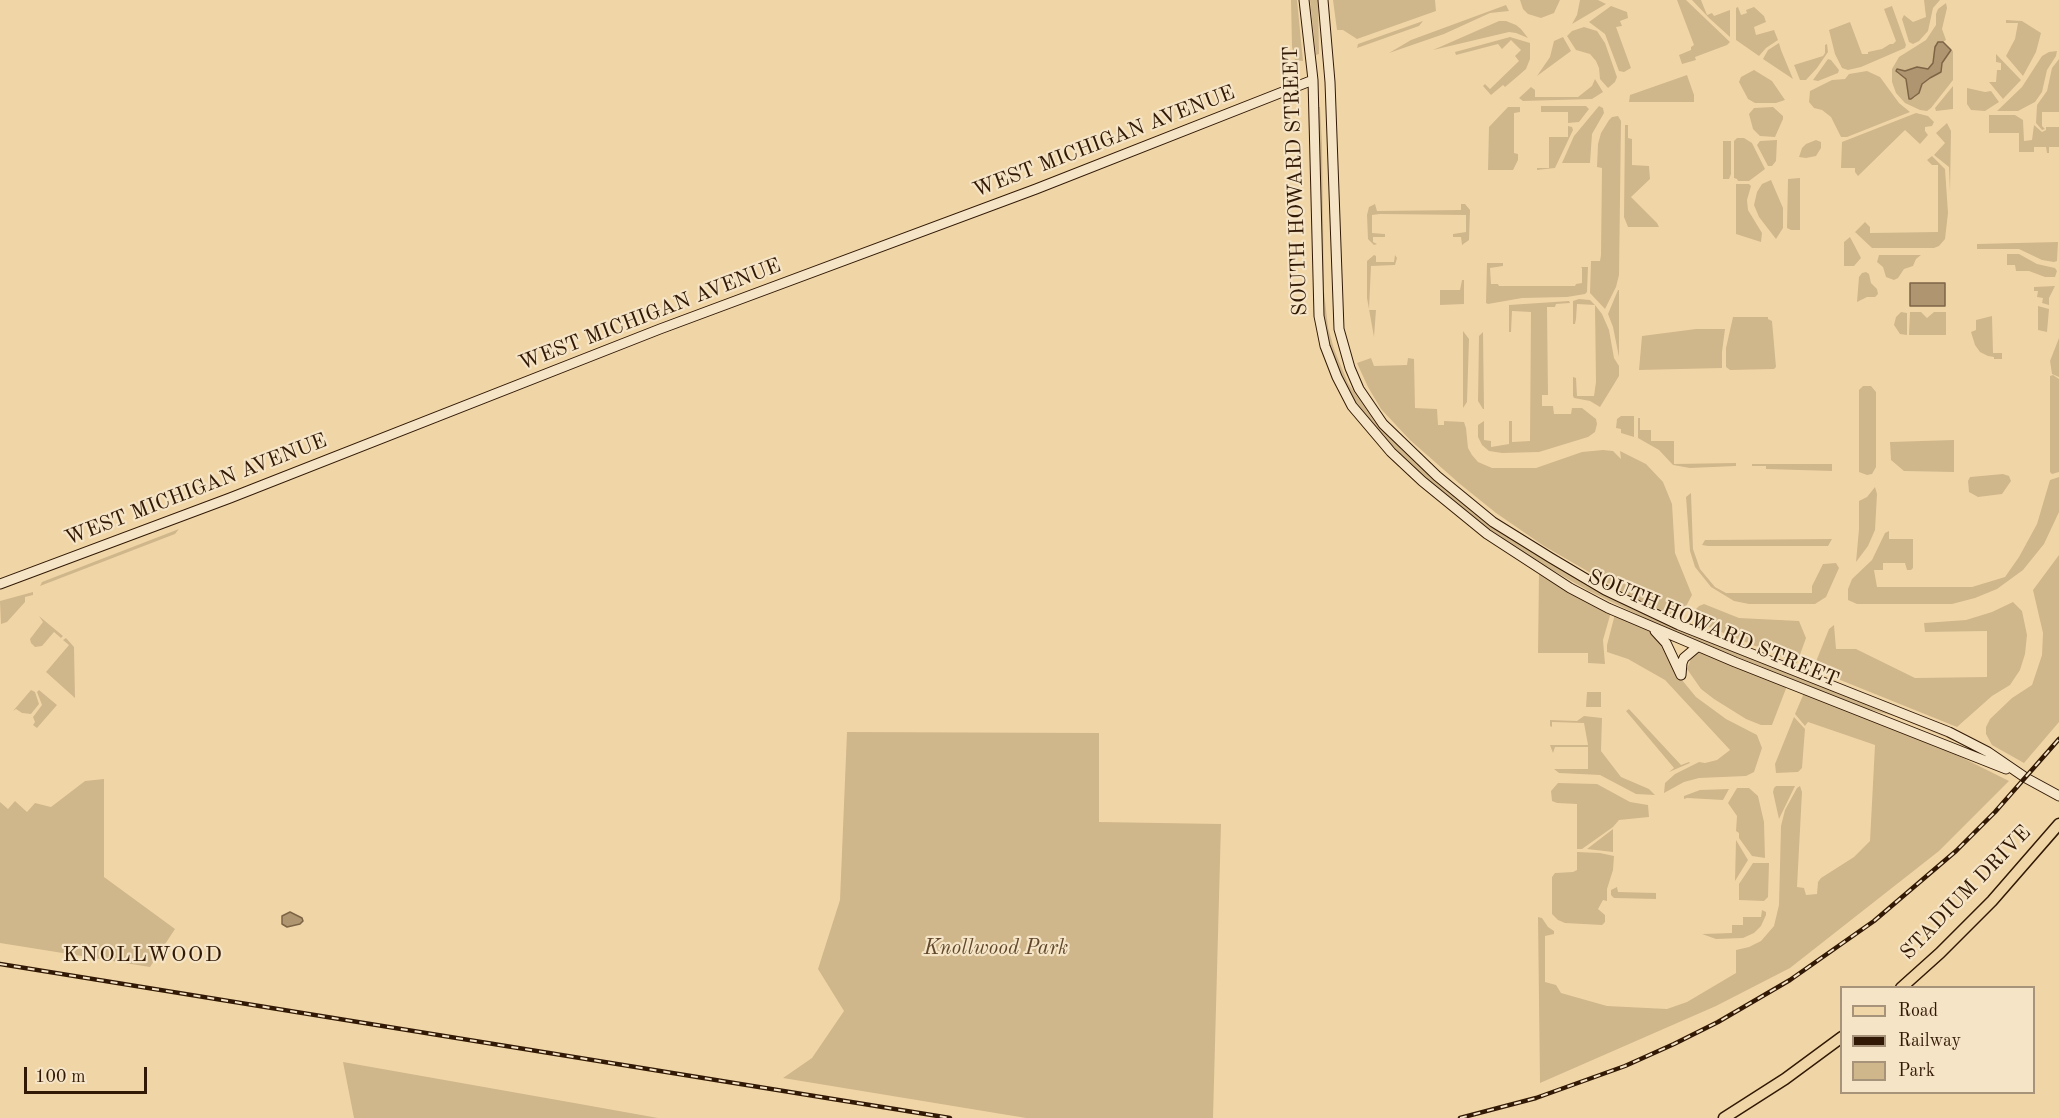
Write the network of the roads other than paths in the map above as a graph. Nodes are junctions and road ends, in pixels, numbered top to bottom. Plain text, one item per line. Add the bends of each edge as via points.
1 (1304, 0) edge
2 (1323, 0) edge
3 (1313, 80) junction
4 (0, 584) edge
5 (1642, 623) junction
6 (1698, 647) junction
7 (2022, 776) junction
8 (2059, 796) edge
9 (2059, 824) edge
10 (1901, 986) edge
11 (1840, 1038) edge
12 (1724, 1118) edge

1 - 3 street, SOUTH HOWARD STREET
2 - 7 street, SOUTH HOWARD STREET via 1330,82 1338,319 1350,368 1383,424 1493,522 1605,590 1679,625 1949,732 1988,752
3 - 4 street, WEST MICHIGAN AVENUE
3 - 5 street, SOUTH HOWARD STREET via 1319,316 1325,346 1352,406 1391,452 1487,534 1570,588
5 - 6 street, SOUTH HOWARD STREET
5 - 6 street via 1662,638 1681,675 1684,658
6 - 7 street, SOUTH HOWARD STREET
7 - 8 street
9 - 10 main road, STADIUM DRIVE via 1992,901
11 - 12 main road

